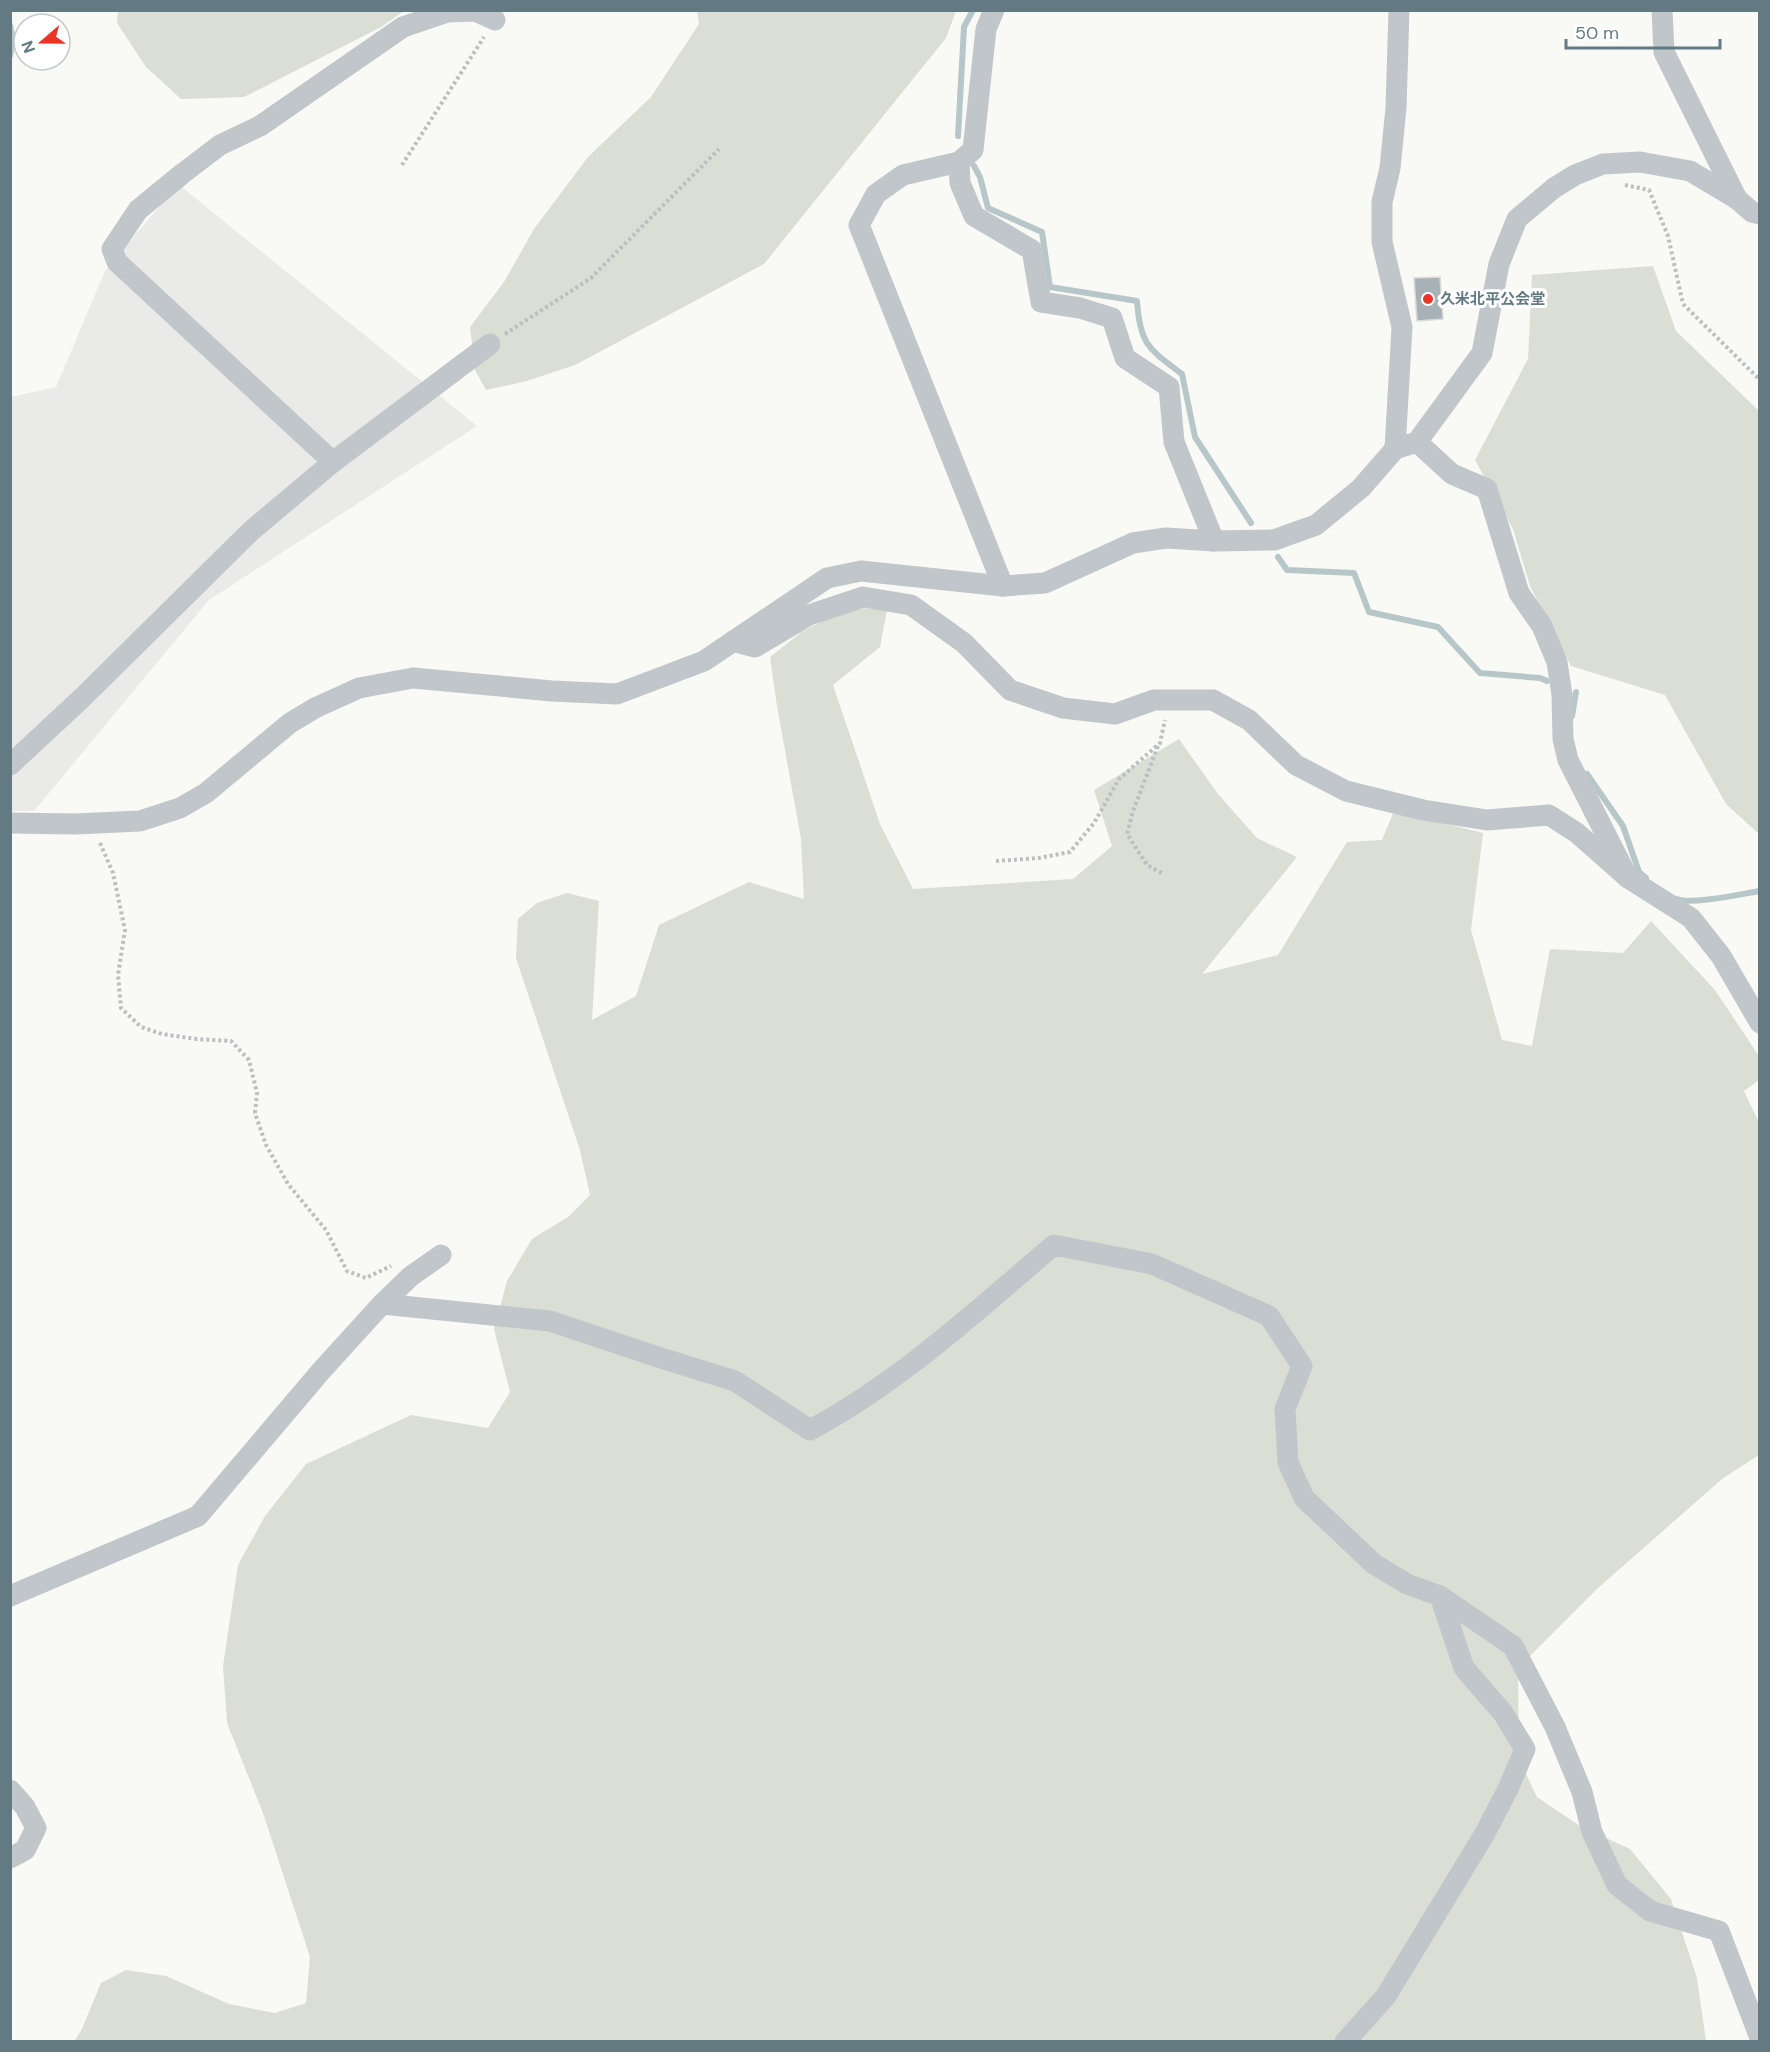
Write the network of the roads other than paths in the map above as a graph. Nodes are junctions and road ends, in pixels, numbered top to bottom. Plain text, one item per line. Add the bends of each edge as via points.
1 (994, 10) edge
2 (1399, 10) edge
3 (1662, 10) edge
4 (495, 20) road end
5 (959, 162) junction
6 (1737, 199) junction
7 (1760, 214) edge
8 (490, 344) road end
9 (1417, 442) junction
10 (1395, 449) junction
11 (333, 462) junction
12 (1214, 541) junction
13 (1003, 585) junction
14 (733, 641) junction
15 (10, 765) edge
16 (10, 823) edge
17 (1628, 878) junction
18 (1760, 1023) edge
19 (441, 1256) dead end
20 (382, 1304) junction
21 (10, 1596) edge
22 (1440, 1596) junction
23 (10, 1790) edge
24 (10, 1858) edge
25 (1760, 2038) edge
26 (1345, 2042) edge

1 - 5 street via 986,29 973,150
2 - 10 street via 1396,108 1382,202 1382,242 1402,327
3 - 6 street via 1664,52
4 - 11 street via 475,11 447,12 403,27 260,126 220,145 138,210 111,249 117,262
5 - 12 street via 960,183 974,216 1032,250 1041,302 1112,318 1125,358 1169,387 1174,442
5 - 13 street via 903,175 876,194 860,225
6 - 7 street
6 - 9 street via 1690,171 1640,162 1603,164 1554,188 1517,219 1499,264 1482,353
8 - 11 street
9 - 10 street
9 - 17 street via 1452,474 1487,489 1518,592 1542,626 1557,662 1568,760
10 - 12 street via 1361,488 1316,525 1274,540
11 - 15 street via 251,531
12 - 13 street via 1166,538 1133,543 1045,583
13 - 14 street via 861,571 827,578
14 - 16 street via 704,661 617,694 413,678 359,687 290,723 206,793 180,808 140,821
14 - 17 street via 755,647 809,615 863,597 911,605 964,643 1010,690 1063,708 1115,714 1154,700 1213,700 1249,720 1296,765 1346,791 1423,810 1487,820 1549,815 1577,833
17 - 18 street via 1691,918 1721,956
19 - 20 street via 411,1276
20 - 21 street via 198,1516
20 - 22 street via 550,1320 735,1381 810,1430 837,1416 924,1355 1054,1245 1152,1264 1269,1316 1302,1366 1285,1409 1288,1462 1304,1498 1374,1564 1407,1584
22 - 25 street via 1513,1646 1555,1727 1582,1792 1592,1832 1617,1885 1650,1911 1719,1931
22 - 26 street via 1464,1668 1503,1713 1525,1749 1485,1835 1386,1996
23 - 24 street via 36,1828 25,1850

